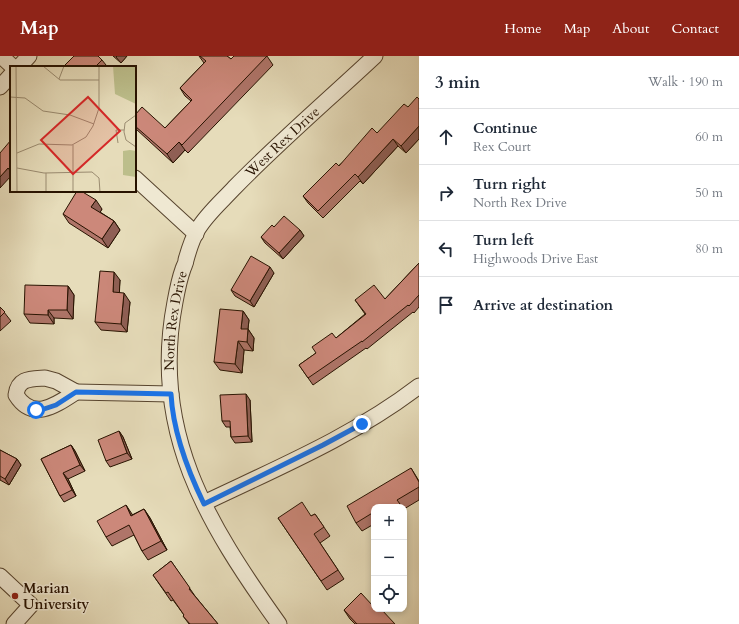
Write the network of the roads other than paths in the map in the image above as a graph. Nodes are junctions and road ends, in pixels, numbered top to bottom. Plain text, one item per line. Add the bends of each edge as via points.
1 (1, 56) edge
2 (29, 56) edge
3 (375, 56) edge
4 (12, 66) edge
5 (20, 66) edge
6 (10, 76) edge
7 (0, 87) edge
8 (136, 179) edge
9 (196, 234) junction
10 (419, 386) edge
11 (76, 392) dead end
12 (171, 394) junction
13 (204, 504) junction
14 (0, 576) edge
15 (14, 624) edge
16 (279, 624) edge

1 - 4 street
2 - 5 street
3 - 9 street, West Rex Drive via 255,166 204,220
6 - 7 street
8 - 9 street
9 - 12 street, North Rex Drive via 181,274 171,323 168,373
10 - 13 street via 362,424
11 - 12 street
12 - 13 street, North Rex Drive via 182,450
13 - 16 street, North Rex Drive via 243,572
14 - 15 street via 31,605

